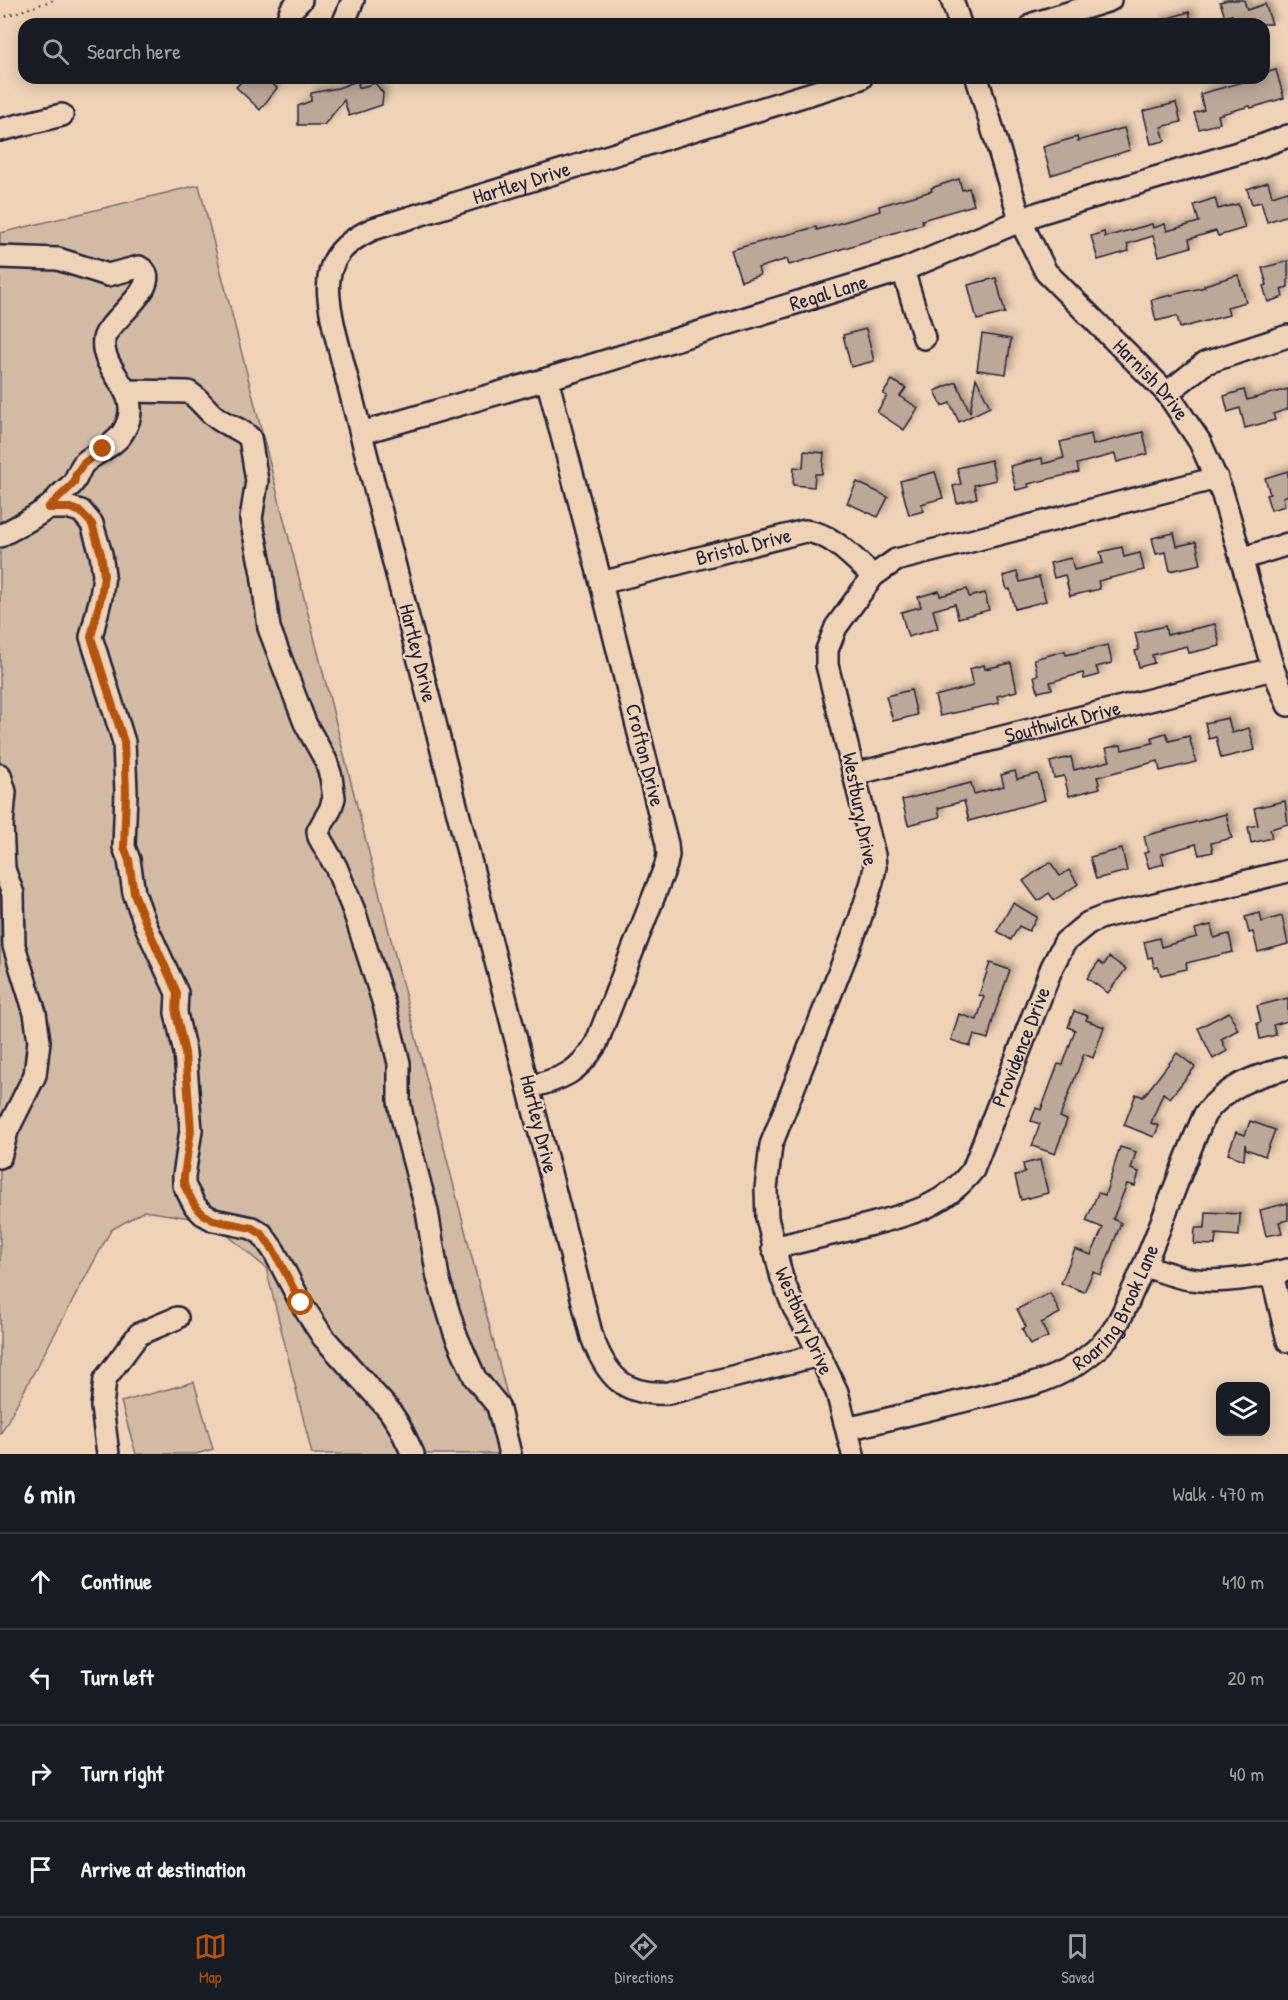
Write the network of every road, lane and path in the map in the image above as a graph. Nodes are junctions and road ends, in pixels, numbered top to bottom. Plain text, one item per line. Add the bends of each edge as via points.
1 (54, 0) edge
2 (301, 0) edge
3 (353, 0) edge
4 (952, 0) edge
5 (1110, 0) edge
6 (0, 18) edge
7 (288, 18) edge
8 (345, 18) edge
9 (958, 18) edge
10 (1052, 18) edge
11 (842, 84) edge
12 (979, 84) edge
13 (62, 115) dead end
14 (0, 130) edge
15 (1288, 136) edge
16 (1021, 222) junction
17 (0, 258) edge
18 (903, 270) junction
19 (1288, 336) edge
20 (924, 338) dead end
21 (547, 379) junction
22 (126, 391) junction
23 (1167, 393) junction
24 (361, 433) junction
25 (1217, 478) junction
26 (48, 508) junction
27 (0, 536) edge
28 (1288, 544) edge
29 (1241, 559) junction
30 (873, 576) junction
31 (601, 583) junction
32 (1273, 669) junction
33 (1288, 705) edge
34 (855, 774) junction
35 (0, 776) edge
36 (2, 866) edge
37 (1288, 871) edge
38 (1288, 1068) edge
39 (530, 1087) junction
40 (0, 1157) edge
41 (773, 1248) junction
42 (1144, 1266) junction
43 (1280, 1272) edge
44 (177, 1318) dead end
45 (1288, 1341) edge
46 (819, 1355) junction
47 (847, 1429) junction
48 (108, 1454) edge
49 (414, 1454) edge
50 (510, 1454) edge
51 (853, 1454) edge

1 - 6 path
2 - 7 street
3 - 8 street
4 - 9 street
5 - 10 street
11 - 24 street, Hartley Drive via 358,235 336,257 330,270 328,300
12 - 16 street, Harnish Drive
13 - 14 street
15 - 16 street, Regal Lane via 1039,213
16 - 18 street, Regal Lane
16 - 23 street, Harnish Drive via 1046,272
17 - 22 street via 58,259 108,275 134,267 145,270 143,292 110,326 104,339 106,354
18 - 20 street
18 - 21 street, Regal Lane
19 - 23 street via 1205,363
21 - 24 street, Regal Lane
21 - 31 street, Crofton Drive
22 - 26 street via 130,413 123,433 83,464 74,483
22 - 50 street via 188,392 216,418 250,438 257,481 251,519 269,628 306,723 326,761 333,790 332,805 321,822 319,837 354,911 384,1004 399,1063 402,1117 427,1211 438,1278 475,1378 498,1406
23 - 25 street, Harnish Drive via 1200,442
24 - 39 street, Hartley Drive
25 - 29 street, Harnish Drive
25 - 30 street, Westbury Drive via 896,560
26 - 27 street
26 - 49 street via 81,512 92,524 101,554 104,575 91,637 124,742 124,847 134,893 177,993 176,1013 185,1053 191,1130 184,1185 195,1206 208,1217 262,1234 323,1337 389,1410
28 - 29 street
29 - 32 street, Harnish Drive
30 - 31 street, Bristol Drive via 830,539 805,531
30 - 34 street, Westbury Drive via 836,627 827,650 826,665
31 - 39 street, Crofton Drive via 668,855 596,1044 574,1072
32 - 33 street, Harnish Drive
32 - 34 street, Southwick Drive
34 - 41 street, Westbury Drive via 875,867 771,1145 766,1190
35 - 36 street via 5,792
36 - 40 street via 13,894 14,946 33,1004 39,1041 34,1074 7,1131
37 - 41 street, Providence Drive via 1127,909 1078,930 1065,942 1052,967 973,1170 962,1184 915,1213
38 - 42 street, Roaring Brook Lane via 1231,1088 1205,1114
39 - 46 street, Hartley Drive via 592,1337 617,1381 643,1393 669,1393
41 - 46 street, Westbury Drive via 794,1308
42 - 43 street via 1189,1279 1208,1280 1245,1279
42 - 47 street, Roaring Brook Lane via 1110,1335 1088,1358 1033,1384
43 - 45 street
44 - 48 street via 139,1334 105,1379 102,1407
46 - 47 street, Westbury Drive via 837,1392
47 - 51 street, Westbury Drive

